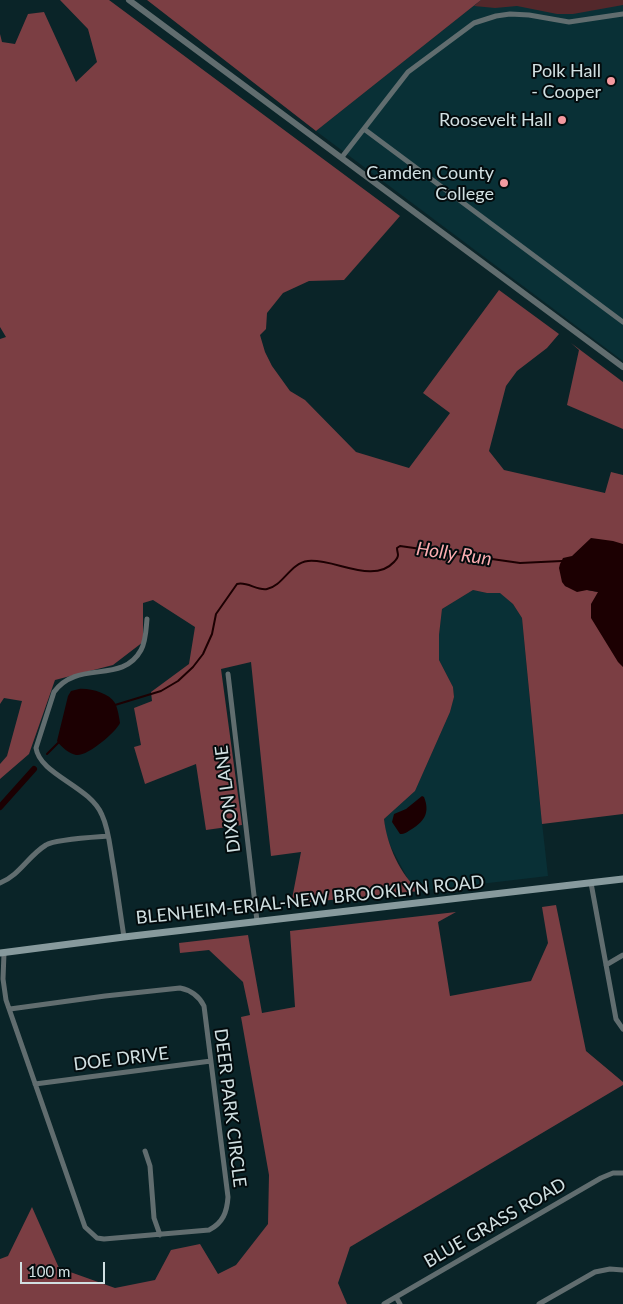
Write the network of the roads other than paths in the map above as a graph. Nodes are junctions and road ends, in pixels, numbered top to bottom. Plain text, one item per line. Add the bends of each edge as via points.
1 (129, 0) edge
2 (623, 14) edge
3 (364, 129) junction
4 (342, 157) junction
5 (623, 322) edge
6 (623, 367) edge
7 (147, 619) dead end
8 (228, 674) dead end
9 (108, 836) junction
10 (623, 879) edge
11 (0, 883) edge
12 (591, 883) junction
13 (257, 921) junction
14 (124, 937) junction
15 (2, 953) edge
16 (623, 955) edge
17 (606, 965) junction
18 (10, 1010) junction
19 (623, 1029) edge
20 (211, 1061) junction
21 (35, 1084) junction
22 (145, 1151) dead end
23 (623, 1173) edge
24 (160, 1235) junction
25 (623, 1270) edge
26 (396, 1297) junction
27 (384, 1304) edge
28 (400, 1304) edge
29 (538, 1304) edge

1 - 4 street
2 - 3 street via 569,22 516,14 481,20 408,72
3 - 4 street
3 - 5 street
4 - 6 street
7 - 9 street via 141,650 129,664 76,675 60,684 54,692 36,748 37,756 46,766 95,804 102,814
8 - 13 street, DIXON LANE
9 - 11 street via 46,844 15,874
9 - 14 street
10 - 12 main road, BLENHEIM-ERIAL-NEW BROOKLYN ROAD
12 - 13 main road, BLENHEIM-ERIAL-NEW BROOKLYN ROAD
12 - 17 street
13 - 14 main road, BLENHEIM-ERIAL-NEW BROOKLYN ROAD
14 - 15 main road, BLENHEIM-ERIAL-NEW BROOKLYN ROAD
15 - 18 street, DEER PARK CIRCLE via 3,980
16 - 17 street
17 - 19 street via 616,1019
18 - 20 street, DEER PARK CIRCLE via 180,988 197,996 204,1006
18 - 21 street, DEER PARK CIRCLE
20 - 21 street, DOE DRIVE
20 - 24 street, DEER PARK CIRCLE via 228,1208 219,1223 209,1230
21 - 24 street, DEER PARK CIRCLE via 85,1227 97,1238 104,1239
22 - 24 street via 150,1166 154,1218
23 - 26 street, BLUE GRASS ROAD via 601,1178
25 - 29 street via 595,1272
26 - 27 street, BLUE GRASS ROAD
26 - 28 street

